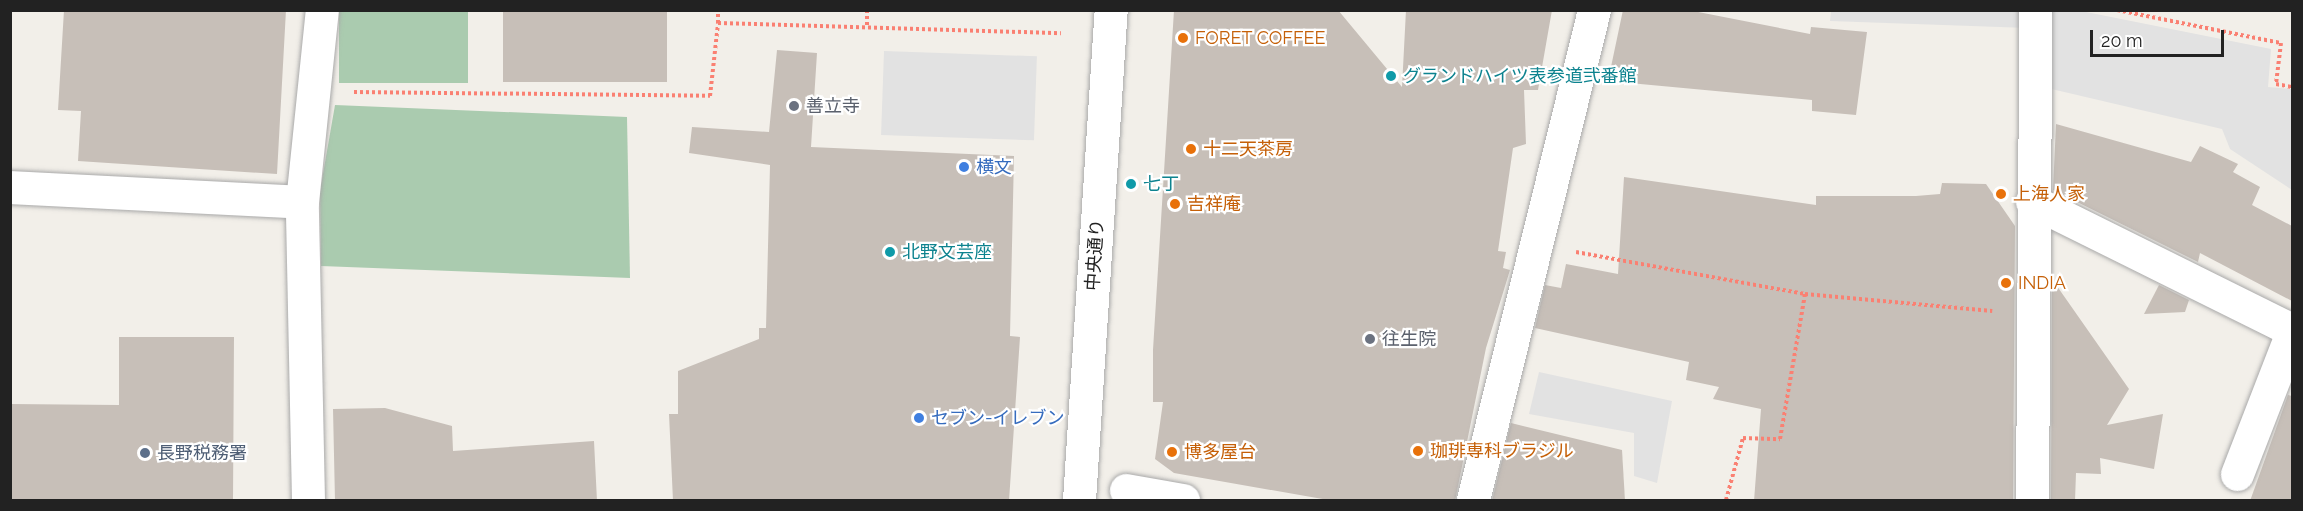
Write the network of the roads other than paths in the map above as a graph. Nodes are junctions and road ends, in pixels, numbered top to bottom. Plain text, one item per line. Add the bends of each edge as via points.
1 (322, 10) edge
2 (1111, 10) edge
3 (1594, 10) edge
4 (2035, 10) edge
5 (10, 188) edge
6 (2032, 201) junction
7 (302, 202) junction
8 (2292, 331) edge
9 (2237, 474) dead end
10 (1126, 490) dead end
11 (308, 501) edge
12 (1079, 501) edge
13 (1183, 501) edge
14 (1473, 501) edge
15 (2032, 501) edge

1 - 7 street
2 - 12 street, 中央通り
3 - 14 street
4 - 6 street
5 - 7 street
6 - 8 street
6 - 15 street
7 - 11 street
8 - 9 street
10 - 13 street

